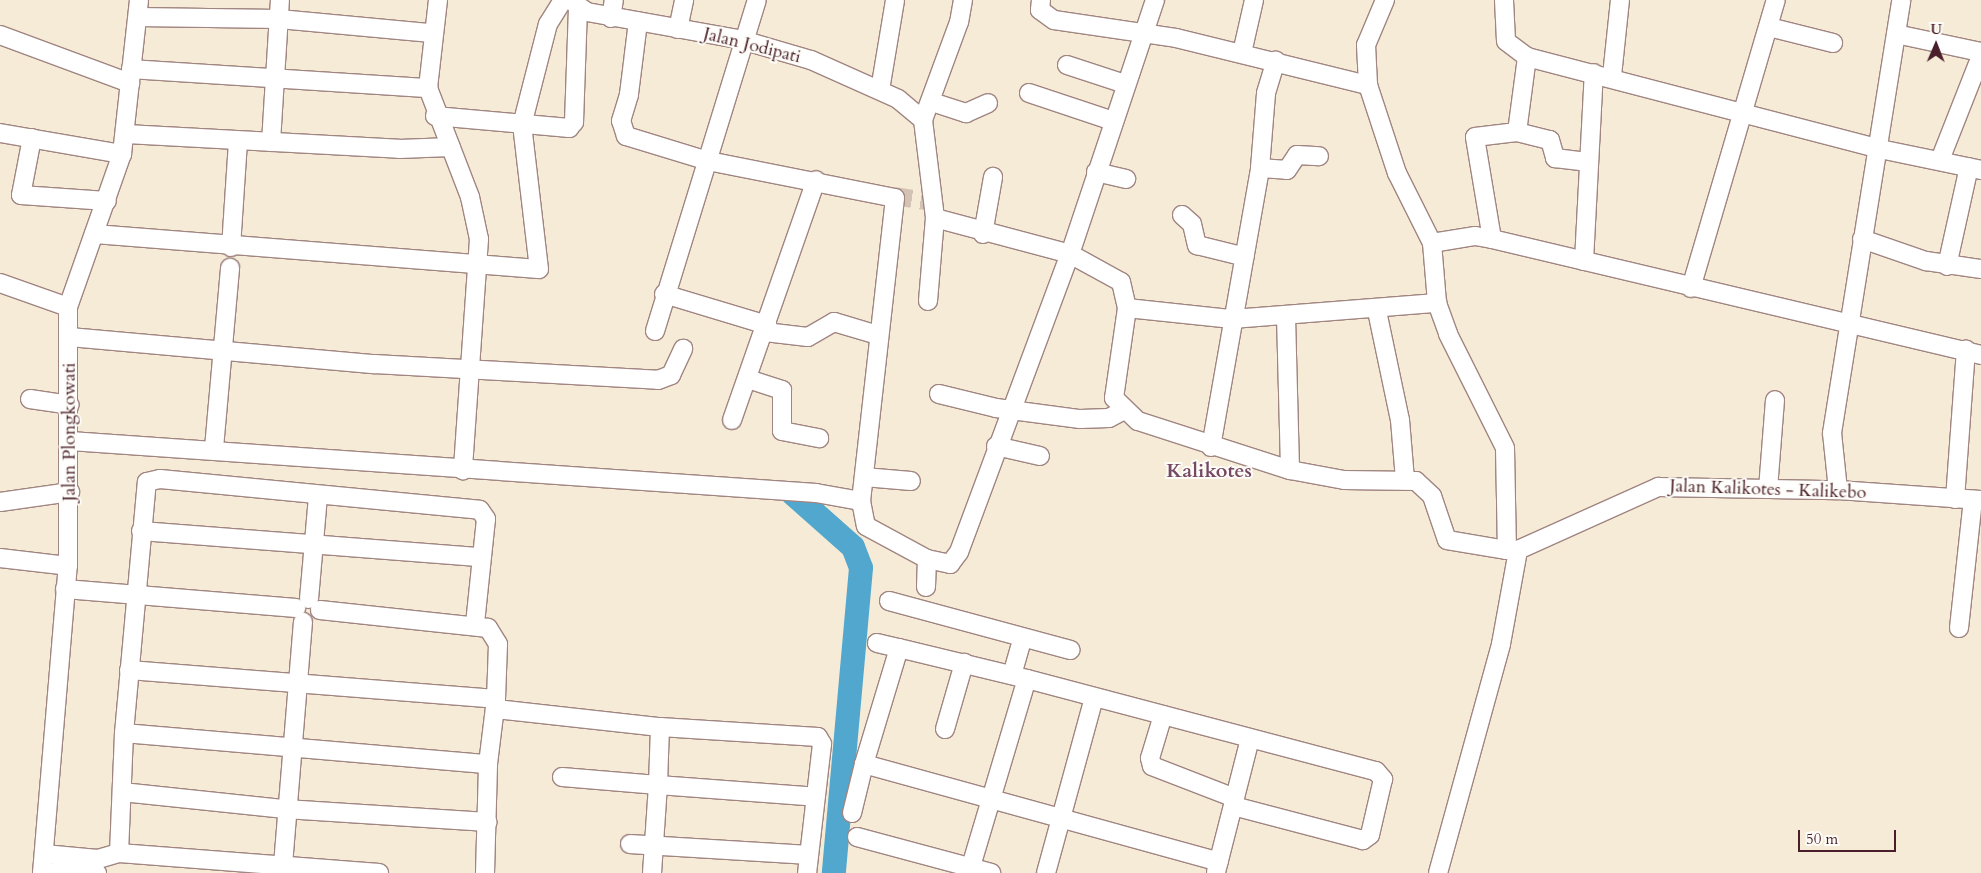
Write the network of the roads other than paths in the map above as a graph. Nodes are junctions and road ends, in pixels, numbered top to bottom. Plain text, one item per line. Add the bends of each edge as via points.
1 (280, 0) edge
2 (438, 0) edge
3 (614, 0) edge
4 (684, 0) edge
5 (756, 0) edge
6 (895, 0) edge
7 (963, 0) edge
8 (1041, 0) edge
9 (1155, 0) edge
10 (1254, 0) edge
11 (1384, 0) edge
12 (1504, 0) edge
13 (1620, 0) edge
14 (1776, 0) edge
15 (1901, 0) edge
16 (570, 3) edge
17 (138, 8) edge
18 (611, 18) junction
19 (279, 19) junction
20 (638, 22) junction
21 (1768, 27) junction
22 (678, 29) junction
23 (431, 33) junction
24 (1144, 34) junction
25 (1896, 34) junction
26 (0, 35) edge
27 (742, 40) junction
28 (1834, 43) dead end
29 (1981, 52) edge
30 (1242, 53) junction
31 (1981, 56) edge
32 (1527, 57) junction
33 (1276, 61) junction
34 (1067, 65) dead end
35 (1594, 73) junction
36 (131, 76) junction
37 (1612, 76) junction
38 (277, 77) junction
39 (1125, 84) junction
40 (1368, 85) junction
41 (428, 88) junction
42 (880, 90) junction
43 (1029, 93) dead end
44 (932, 102) junction
45 (988, 103) dead end
46 (1742, 110) junction
47 (435, 116) junction
48 (923, 120) junction
49 (1113, 121) junction
50 (522, 125) junction
51 (0, 132) edge
52 (1518, 132) junction
53 (126, 134) junction
54 (32, 138) junction
55 (238, 141) junction
56 (272, 142) junction
57 (451, 147) junction
58 (1880, 149) junction
59 (122, 154) junction
60 (1319, 156) dead end
61 (1940, 160) junction
62 (708, 161) junction
63 (1589, 162) junction
64 (1260, 168) junction
65 (1975, 168) edge
66 (1096, 172) junction
67 (993, 177) dead end
68 (1126, 179) dead end
69 (816, 180) junction
70 (108, 201) junction
71 (1182, 215) dead end
72 (935, 218) junction
73 (94, 234) junction
74 (983, 234) junction
75 (1862, 238) junction
76 (1492, 239) junction
77 (1432, 243) junction
78 (230, 247) junction
79 (1070, 254) junction
80 (1245, 257) junction
81 (1584, 261) junction
82 (480, 264) junction
83 (1947, 266) junction
84 (230, 268) dead end
85 (1981, 269) edge
86 (0, 283) edge
87 (1691, 288) junction
88 (664, 294) junction
89 (928, 301) dead end
90 (1437, 303) junction
91 (68, 307) junction
92 (1127, 308) junction
93 (1377, 311) junction
94 (1286, 316) junction
95 (1232, 319) junction
96 (1849, 324) junction
97 (766, 328) junction
98 (655, 332) dead end
99 (878, 335) junction
100 (70, 337) junction
101 (223, 348) junction
102 (682, 349) dead end
103 (1973, 352) edge
104 (471, 370) junction
105 (748, 380) junction
106 (938, 394) dead end
107 (30, 399) dead end
108 (1775, 400) dead end
109 (70, 405) junction
110 (1010, 410) junction
111 (1122, 411) junction
112 (732, 420) dead end
113 (819, 438) dead end
114 (70, 441) junction
115 (996, 446) junction
116 (1211, 447) junction
117 (214, 448) junction
118 (1040, 456) dead end
119 (463, 470) junction
120 (1290, 470) junction
121 (864, 477) junction
122 (1405, 479) junction
123 (911, 481) dead end
124 (1768, 489) junction
125 (1838, 490) junction
126 (70, 492) junction
127 (318, 496) junction
128 (1955, 499) junction
129 (1977, 500) edge
130 (861, 501) junction
131 (0, 502) edge
132 (141, 531) junction
133 (314, 546) junction
134 (1512, 550) junction
135 (481, 557) junction
136 (0, 558) edge
137 (927, 559) junction
138 (68, 566) junction
139 (926, 587) dead end
140 (65, 589) junction
141 (137, 597) junction
142 (889, 601) dead end
143 (308, 612) junction
144 (475, 624) junction
145 (1958, 628) dead end
146 (1022, 639) junction
147 (877, 643) dead end
148 (899, 648) junction
149 (1071, 650) dead end
150 (964, 663) junction
151 (129, 670) junction
152 (1019, 677) junction
153 (300, 687) junction
154 (1094, 698) junction
155 (500, 706) junction
156 (1164, 715) junction
157 (660, 727) junction
158 (945, 729) dead end
159 (124, 733) junction
160 (1250, 739) junction
161 (290, 748) junction
162 (488, 764) junction
163 (864, 764) junction
164 (562, 776) dead end
165 (658, 785) junction
166 (122, 792) junction
167 (816, 797) junction
168 (990, 798) junction
169 (1234, 802) junction
170 (285, 809) junction
171 (852, 813) dead end
172 (1062, 818) junction
173 (488, 822) junction
174 (857, 836) dead end
175 (630, 844) dead end
176 (654, 844) junction
177 (119, 853) junction
178 (44, 854) junction
179 (809, 855) junction
180 (284, 865) junction
181 (1217, 868) edge
182 (970, 870) edge
183 (42, 873) edge
184 (97, 873) edge
185 (379, 873) edge
186 (485, 873) edge
187 (652, 873) edge
188 (807, 873) edge
189 (991, 873) edge
190 (1046, 873) edge
191 (1438, 873) edge

1 - 19 street
2 - 23 street
3 - 18 street
4 - 22 street
5 - 27 street
6 - 42 street
7 - 44 street
8 - 24 street via 1040,10 1054,20
9 - 24 street
10 - 30 street
11 - 40 street via 1366,45
12 - 32 street via 1506,42
13 - 37 street
14 - 21 street
15 - 25 street
16 - 18 street, Jalan Jodipati
16 - 50 street via 548,24
16 - 50 street via 574,122 563,128
17 - 19 street
17 - 36 street, Jalan Plongkowati
18 - 20 street, Jalan Jodipati
19 - 23 street
19 - 38 street
20 - 22 street, Jalan Jodipati
20 - 62 street via 622,133
21 - 28 street
21 - 46 street
22 - 27 street, Jalan Jodipati
23 - 41 street
24 - 30 street
24 - 39 street
25 - 29 street
25 - 58 street
26 - 36 street
27 - 42 street, Jalan Jodipati via 811,60
27 - 62 street
30 - 33 street
31 - 61 street
32 - 35 street
32 - 52 street
33 - 40 street
33 - 64 street via 1266,93
34 - 39 street
35 - 37 street
35 - 63 street
36 - 38 street
36 - 53 street, Jalan Plongkowati
37 - 46 street
38 - 41 street
38 - 56 street
39 - 49 street
40 - 77 street via 1397,173
41 - 47 street
42 - 48 street, Jalan Jodipati via 912,107
43 - 49 street
44 - 45 street via 966,113
44 - 48 street
46 - 58 street
46 - 87 street
47 - 50 street
47 - 57 street
48 - 72 street
49 - 66 street
50 - 82 street via 528,197 541,267
51 - 54 street
52 - 63 street via 1550,140 1555,158
52 - 76 street via 1475,137
53 - 55 street
53 - 59 street, Jalan Plongkowati
54 - 59 street
54 - 70 street via 21,195
55 - 56 street
55 - 78 street
56 - 57 street via 399,149
57 - 82 street via 474,214
58 - 61 street
58 - 75 street
59 - 70 street, Jalan Plongkowati
60 - 64 street via 1297,155 1287,170
61 - 65 street
62 - 69 street
62 - 88 street
63 - 81 street
64 - 80 street
65 - 83 street
66 - 68 street
66 - 79 street
67 - 74 street
69 - 97 street
69 - 99 street via 896,198
70 - 73 street, Jalan Plongkowati
71 - 80 street via 1192,224 1197,245
72 - 74 street
72 - 89 street
73 - 78 street
73 - 91 street, Jalan Plongkowati
74 - 79 street
75 - 83 street
75 - 96 street
76 - 77 street via 1475,236
76 - 81 street
77 - 90 street
78 - 82 street
79 - 92 street via 1121,282
79 - 110 street
80 - 95 street
81 - 87 street
82 - 104 street
83 - 85 street
84 - 101 street
86 - 91 street
87 - 96 street
88 - 97 street
88 - 98 street
90 - 93 street
90 - 134 street via 1505,448
91 - 100 street, Jalan Plongkowati
92 - 95 street
92 - 111 street via 1114,388
93 - 94 street
93 - 122 street via 1400,420
94 - 95 street
94 - 120 street
95 - 116 street
96 - 103 street
96 - 125 street via 1832,433
97 - 99 street via 808,336 834,322
97 - 105 street
99 - 121 street
100 - 101 street
100 - 109 street, Jalan Plongkowati
101 - 104 street
101 - 117 street
102 - 104 street via 674,372 658,380
103 - 128 street
104 - 119 street
105 - 112 street
105 - 113 street via 782,390 782,431
106 - 110 street
107 - 109 street
108 - 124 street
109 - 114 street, Jalan Plongkowati
110 - 111 street via 1098,420
110 - 115 street
111 - 116 street via 1138,421
114 - 117 street
114 - 126 street, Jalan Plongkowati
115 - 118 street
115 - 137 street via 955,560 944,565
116 - 120 street
117 - 119 street
119 - 130 street via 816,493
120 - 122 street via 1344,480
121 - 123 street
121 - 130 street
122 - 134 street via 1422,485 1432,496 1447,540
124 - 125 street, Jalan Kalikotes - Kalikebo
124 - 134 street, Jalan Kalikotes - Kalikebo via 1658,487
125 - 128 street, Jalan Kalikotes - Kalikebo
126 - 131 street
126 - 138 street, Jalan Plongkowati
127 - 132 street via 154,480 144,489
127 - 133 street
127 - 135 street via 480,510 486,518
128 - 129 street, Jalan Kalikotes - Kalikebo
129 - 145 street
130 - 137 street via 866,526
132 - 133 street
132 - 141 street
133 - 135 street
133 - 143 street
134 - 191 street via 1501,644
135 - 144 street
136 - 138 street
137 - 139 street
138 - 140 street, Jalan Plongkowati
140 - 141 street
140 - 178 street, Jalan Plongkowati
141 - 143 street
141 - 151 street
142 - 146 street
143 - 144 street
143 - 153 street
144 - 155 street via 492,631 498,644
146 - 149 street
146 - 152 street
147 - 148 street
148 - 150 street
148 - 163 street
150 - 152 street
150 - 158 street
151 - 153 street
151 - 159 street
152 - 154 street
152 - 168 street
153 - 155 street
153 - 161 street
154 - 156 street
154 - 172 street
155 - 157 street
155 - 162 street
156 - 160 street
156 - 169 street via 1150,758 1152,766
157 - 165 street
157 - 167 street via 818,737 822,744
159 - 161 street
159 - 166 street
160 - 169 street
160 - 169 street via 1379,773 1382,783 1370,835 1363,840
161 - 162 street
161 - 170 street
162 - 173 street
163 - 168 street
163 - 171 street
164 - 165 street
165 - 167 street
165 - 176 street
166 - 170 street
166 - 177 street
167 - 179 street
168 - 172 street
168 - 182 street
169 - 181 street
170 - 173 street
170 - 180 street
172 - 181 street
172 - 190 street
173 - 186 street
174 - 182 street
175 - 176 street
176 - 179 street
176 - 187 street
177 - 178 street via 98,859
177 - 180 street
178 - 183 street, Jalan Plongkowati
179 - 188 street
180 - 185 street
182 - 189 street
183 - 184 street

